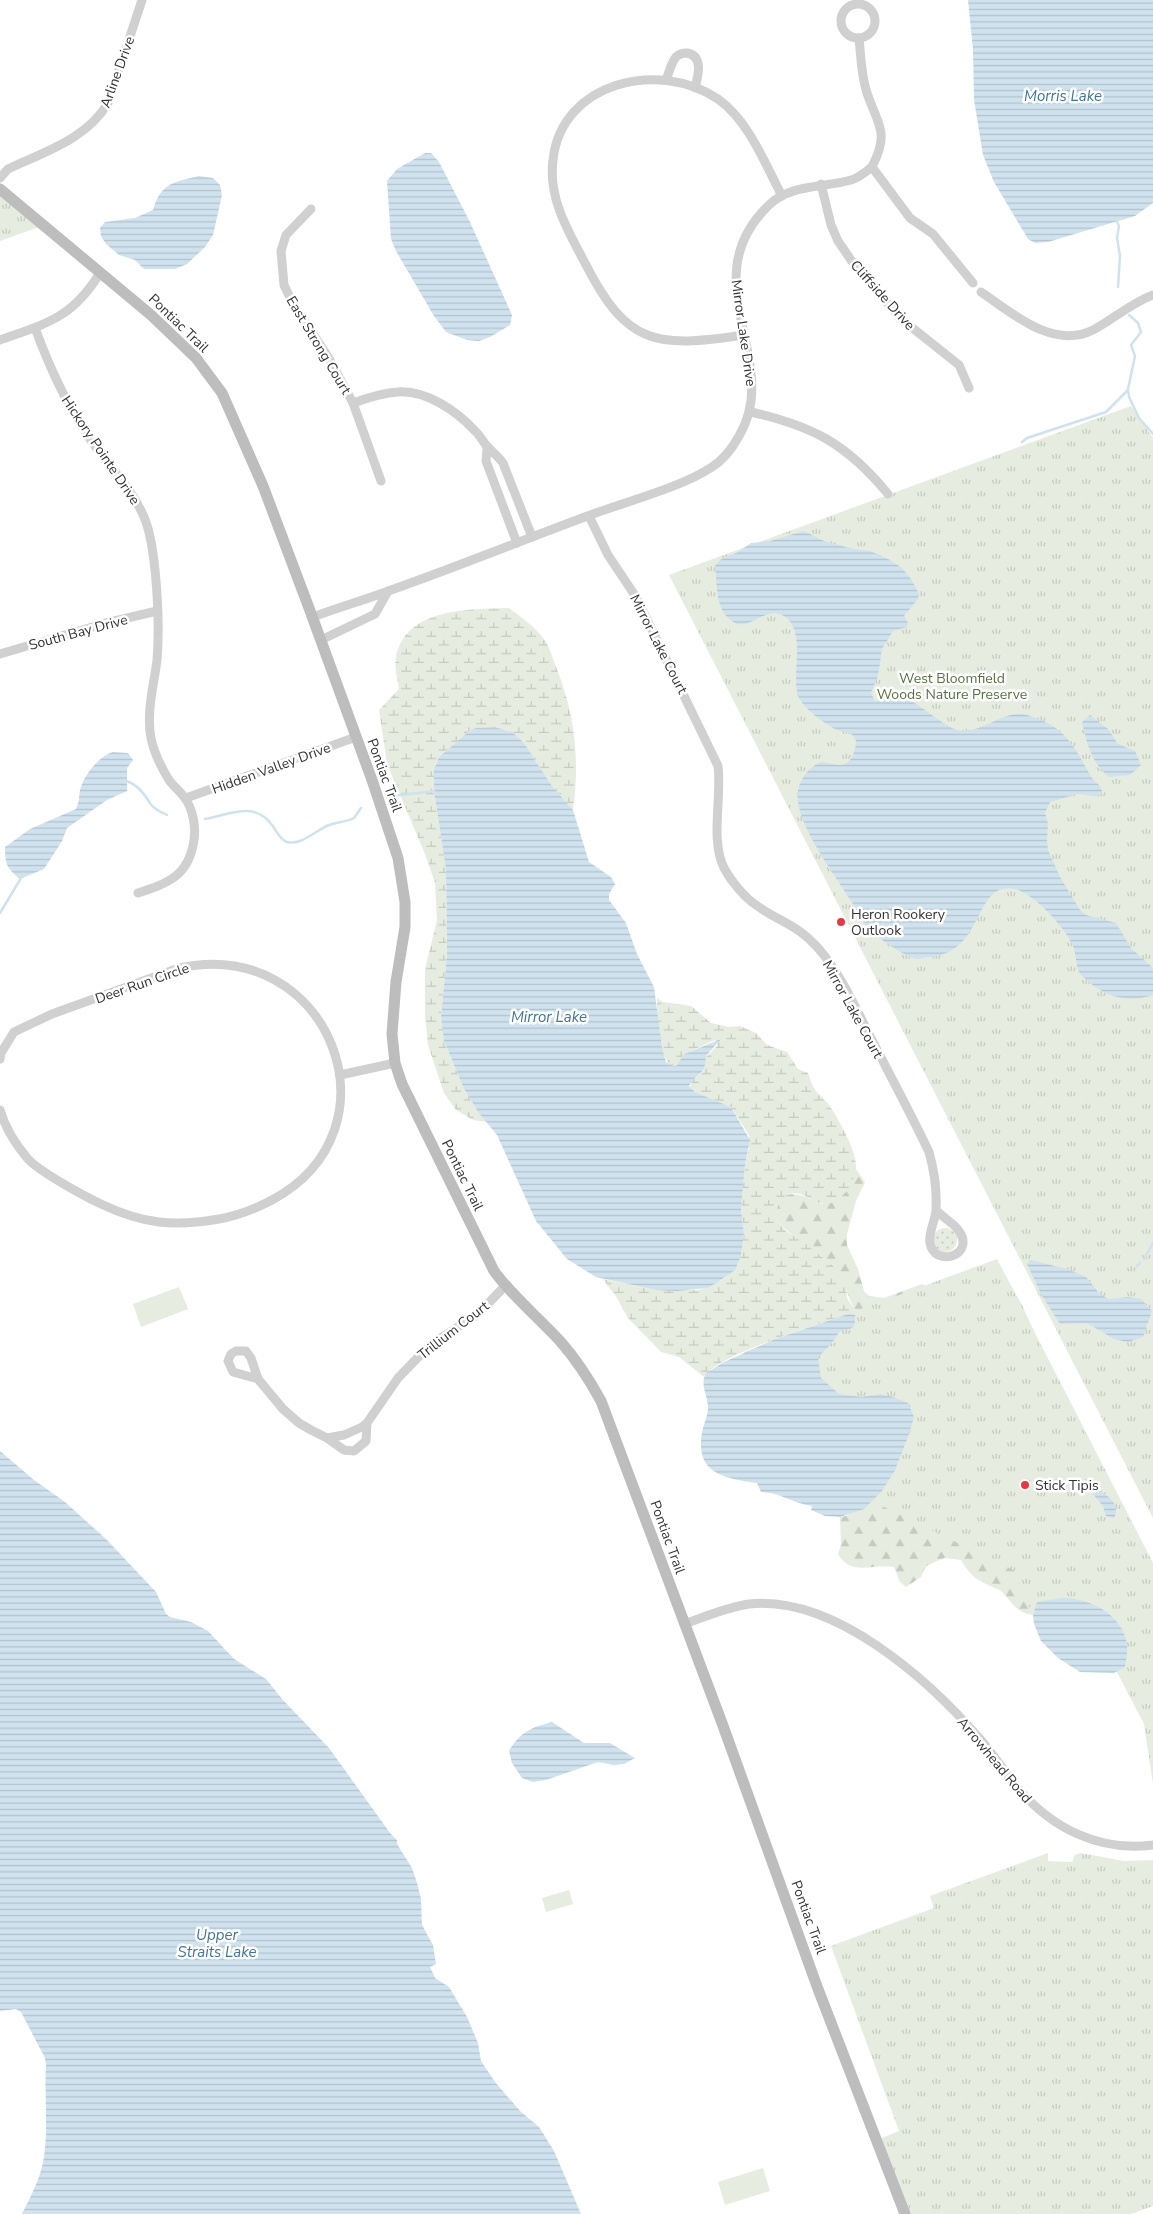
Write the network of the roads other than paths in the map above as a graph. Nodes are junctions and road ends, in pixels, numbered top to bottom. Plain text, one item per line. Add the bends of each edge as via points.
1 (142, 0) edge
2 (858, 38) dead end
3 (666, 80) junction
4 (695, 88) junction
5 (872, 167) junction
6 (0, 178) edge
7 (821, 184) junction
8 (0, 190) edge
9 (782, 196) junction
10 (311, 208) dead end
11 (100, 273) junction
12 (973, 283) dead end
13 (982, 292) dead end
14 (1153, 295) edge
15 (35, 328) junction
16 (744, 335) junction
17 (0, 340) edge
18 (969, 388) dead end
19 (353, 403) junction
20 (751, 412) junction
21 (487, 448) junction
22 (381, 481) dead end
23 (511, 481) junction
24 (496, 487) junction
25 (888, 494) dead end
26 (589, 516) junction
27 (532, 537) junction
28 (516, 543) junction
29 (388, 591) junction
30 (157, 611) junction
31 (313, 617) junction
32 (321, 640) junction
33 (0, 654) edge
34 (356, 737) junction
35 (186, 798) junction
36 (138, 893) dead end
37 (0, 1059) edge
38 (395, 1063) junction
39 (340, 1075) junction
40 (0, 1110) edge
41 (936, 1210) junction
42 (505, 1286) junction
43 (258, 1379) dead end
44 (367, 1422) junction
45 (327, 1438) junction
46 (684, 1624) junction
47 (1153, 1845) edge
48 (905, 2214) edge

1 - 6 street, Arline Drive via 108,103 100,118 80,134 8,169
2 - 5 street via 867,93 881,126 880,150
3 - 4 street
3 - 4 street via 674,58 689,54 699,65
3 - 16 street via 629,82 603,90 565,121 552,161 553,186 560,214 601,295 621,320 663,341 686,343
4 - 9 street via 718,100 736,116
5 - 7 street, Mirror Lake Drive via 851,180
5 - 12 street via 910,218 933,234
7 - 9 street, Mirror Lake Drive
7 - 18 street, Cliffside Drive via 831,225 851,260 900,318 959,365
8 - 11 main road, Pontiac Trail
9 - 16 street, Mirror Lake Drive via 755,221 739,253 735,270 736,288
10 - 19 street, East Strong Court via 286,235 281,252 284,285
11 - 15 street via 88,292 70,310
11 - 31 main road, Pontiac Trail via 196,358 222,393 263,486
13 - 14 street via 1033,327 1074,336 1091,331
15 - 17 street
15 - 30 street, Hickory Pointe Drive via 62,393 144,517 150,537
16 - 20 street, Mirror Lake Drive via 753,392
19 - 21 street via 399,392 425,397 460,416 477,432
19 - 22 street, East Strong Court
20 - 25 street via 778,418 824,436 862,463
20 - 26 street, Mirror Lake Drive via 739,437 713,466 692,478
21 - 23 street via 503,462
21 - 24 street via 486,461
23 - 24 street
23 - 27 street
24 - 28 street
26 - 27 street, Mirror Lake Drive
26 - 41 street, Mirror Lake Court via 608,555 636,597 718,766 718,844 724,867 734,884 755,905 804,933 840,980 929,1152
27 - 28 street, Mirror Lake Drive
28 - 29 street, Mirror Lake Drive
29 - 31 street, Mirror Lake Drive
29 - 32 street via 375,614
30 - 33 street, South Bay Drive
30 - 35 street, Hickory Pointe Drive via 157,660 149,715 151,738 157,759 170,781
31 - 32 main road, Pontiac Trail
32 - 34 main road, Pontiac Trail
34 - 35 street, Hidden Valley Drive
34 - 38 main road, Pontiac Trail via 390,830 402,882 404,928 392,1034
35 - 36 street, Hickory Pointe Drive via 194,821 191,856 182,871 167,884
37 - 39 street, Deer Run Circle via 14,1032 52,1014 179,968 222,964 268,976 300,996 317,1015 328,1035
38 - 39 street
38 - 42 main road, Pontiac Trail via 454,1194
39 - 40 street, Deer Run Circle via 340,1103 334,1130 325,1150 308,1173 287,1192 264,1205 231,1218 196,1223 173,1224 123,1215 82,1195 29,1160 4,1123
41 - 41 street, Mirror Lake Court via 930,1244 934,1252 952,1257 964,1244 962,1237 958,1228
42 - 44 street, Trillium Court via 476,1315 438,1338 416,1358
42 - 46 main road, Pontiac Trail via 560,1341 593,1386 614,1432
43 - 45 street, Trillium Court via 299,1424
44 - 45 street, Trillium Court via 350,1433
44 - 45 street, Trillium Court via 366,1441 354,1451 344,1450
46 - 47 street, Arrowhead Road via 749,1604 793,1606 840,1623 889,1655 940,1697 981,1739 1036,1807 1060,1826 1115,1845
46 - 48 main road, Pontiac Trail

